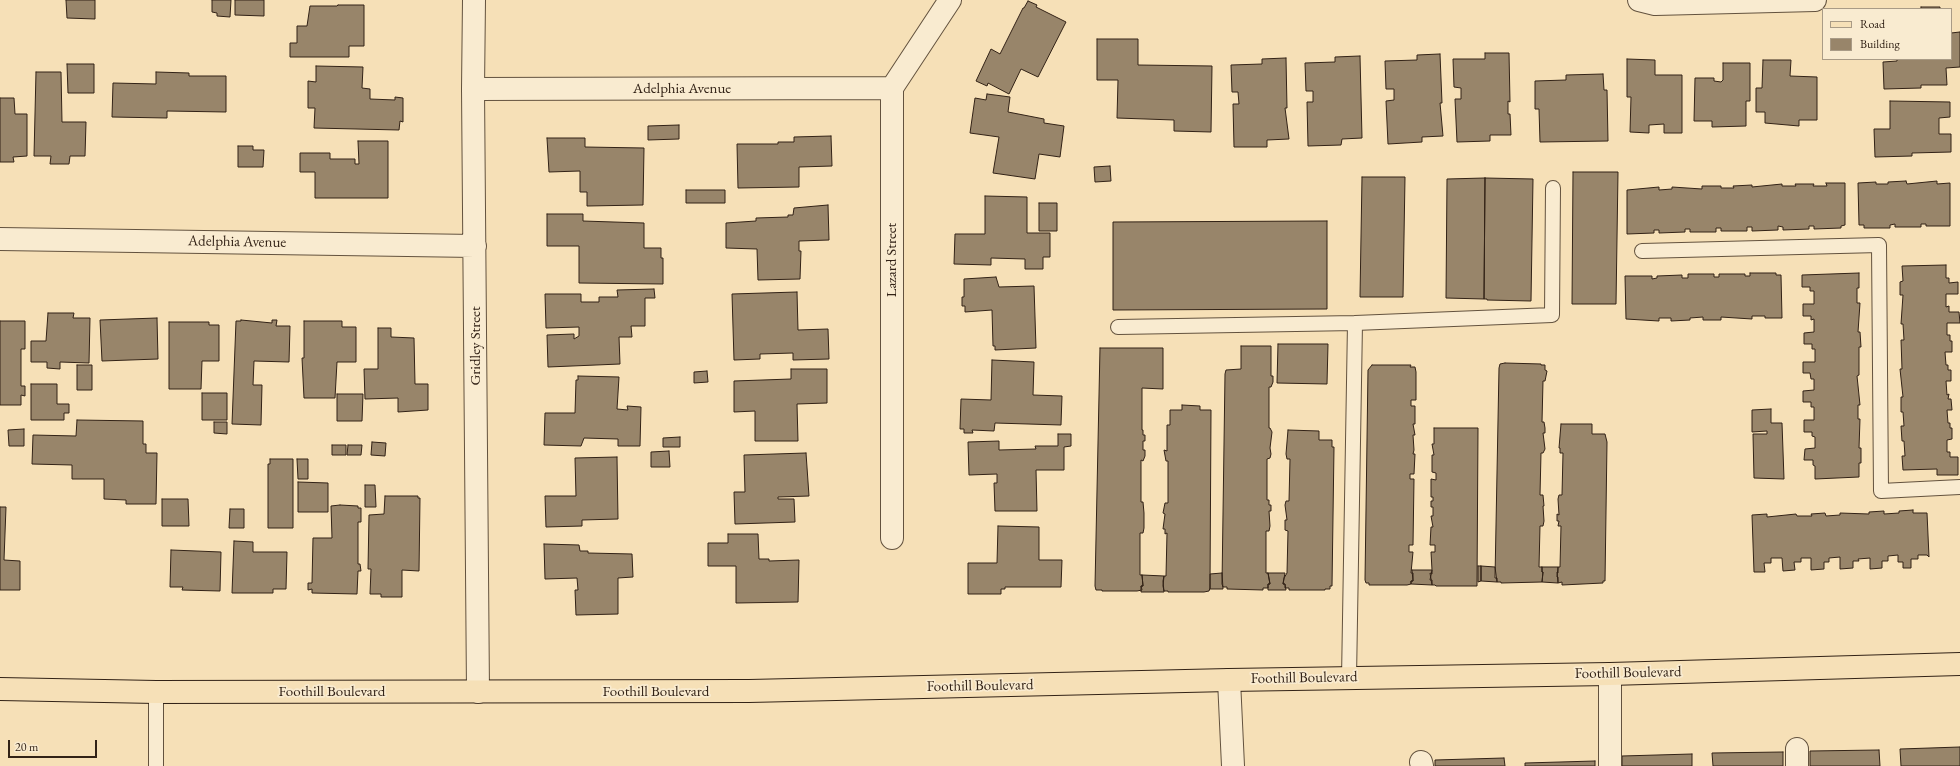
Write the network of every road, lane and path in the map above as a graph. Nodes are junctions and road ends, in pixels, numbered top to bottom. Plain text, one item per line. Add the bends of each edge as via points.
1 (474, 0) edge
2 (950, 0) edge
3 (1639, 0) edge
4 (1815, 0) edge
5 (892, 88) junction
6 (473, 89) junction
7 (1553, 188) dead end
8 (0, 239) edge
9 (475, 246) junction
10 (1642, 252) dead end
11 (1355, 322) junction
12 (1118, 326) dead end
13 (1960, 487) edge
14 (892, 538) dead end
15 (1960, 664) edge
16 (1610, 674) junction
17 (1349, 678) junction
18 (1228, 680) junction
19 (0, 689) edge
20 (156, 692) junction
21 (478, 692) junction
22 (156, 766) edge
23 (1233, 766) edge
24 (1610, 766) edge

1 - 6 street, Gridley Street
2 - 5 street
3 - 4 street via 1655,4
5 - 6 street, Adelphia Avenue
5 - 14 street, Lazard Street
6 - 9 street, Gridley Street
7 - 11 lane via 1552,315
8 - 9 street, Adelphia Avenue
9 - 21 street, Gridley Street
10 - 13 lane via 1879,245 1881,491
11 - 12 lane
11 - 17 lane
15 - 16 main road, Foothill Boulevard
16 - 17 main road, Foothill Boulevard
16 - 24 street
17 - 18 main road, Foothill Boulevard
18 - 21 main road, Foothill Boulevard via 749,691
18 - 23 street
19 - 20 main road, Foothill Boulevard
20 - 21 main road, Foothill Boulevard
20 - 22 lane

